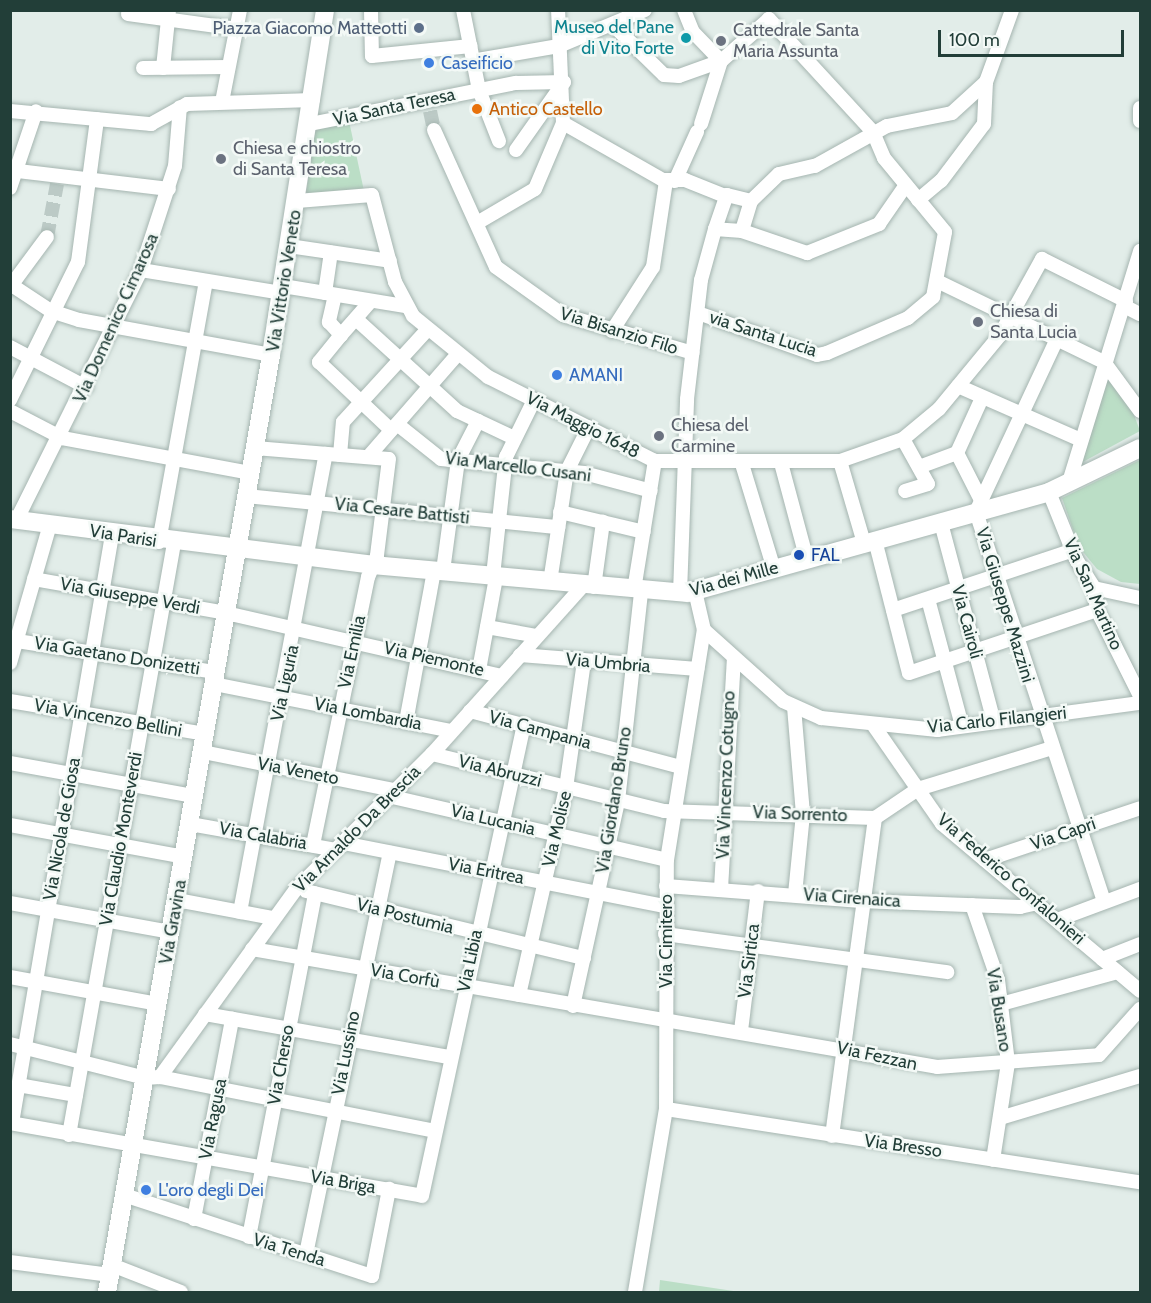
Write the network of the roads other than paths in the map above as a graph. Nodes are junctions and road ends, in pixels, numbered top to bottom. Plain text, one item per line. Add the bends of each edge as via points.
1 (240, 10) edge
2 (325, 10) edge
3 (371, 10) edge
4 (463, 10) edge
5 (558, 10) edge
6 (645, 10) edge
7 (684, 10) edge
8 (1012, 10) edge
9 (128, 14) dead end
10 (168, 15) edge
11 (614, 26) junction
12 (237, 29) junction
13 (470, 46) junction
14 (559, 46) junction
15 (472, 61) junction
16 (721, 61) junction
17 (228, 67) junction
18 (143, 68) dead end
19 (163, 68) junction
20 (564, 82) junction
21 (986, 82) junction
22 (479, 90) junction
23 (313, 100) junction
24 (222, 102) junction
25 (180, 106) junction
26 (1140, 108) edge
27 (10, 111) edge
28 (36, 111) junction
29 (97, 119) junction
30 (1140, 121) edge
31 (563, 123) junction
32 (310, 124) junction
33 (434, 130) tunnel mouth
34 (873, 132) junction
35 (499, 141) dead end
36 (516, 150) dead end
37 (17, 160) edge
38 (91, 179) junction
39 (671, 181) junction
40 (906, 185) junction
41 (10, 188) edge
42 (169, 189) junction
43 (725, 196) junction
44 (918, 200) junction
45 (297, 201) junction
46 (751, 201) junction
47 (477, 223) junction
48 (715, 229) junction
49 (742, 231) junction
50 (47, 237) tunnel mouth
51 (289, 246) junction
52 (331, 252) junction
53 (1140, 253) edge
54 (390, 261) junction
55 (141, 270) junction
56 (206, 281) junction
57 (937, 281) junction
58 (11, 285) edge
59 (282, 289) junction
60 (330, 294) junction
61 (371, 301) junction
62 (1125, 303) junction
63 (405, 306) junction
64 (51, 311) junction
65 (698, 313) junction
66 (1140, 314) edge
67 (1005, 318) junction
68 (356, 319) junction
69 (115, 328) junction
70 (428, 329) junction
71 (612, 331) junction
72 (341, 335) junction
73 (1056, 341) junction
74 (195, 342) junction
75 (10, 347) edge
76 (693, 353) junction
77 (458, 354) junction
78 (271, 355) junction
79 (401, 358) junction
80 (29, 359) junction
81 (1104, 363) junction
82 (430, 386) junction
83 (958, 386) junction
84 (86, 387) junction
85 (982, 398) junction
86 (10, 400) edge
87 (534, 400) junction
88 (361, 402) junction
89 (1140, 406) edge
90 (10, 411) edge
91 (1022, 415) junction
92 (478, 421) junction
93 (394, 427) junction
94 (589, 427) junction
95 (62, 438) junction
96 (514, 438) junction
97 (903, 439) junction
98 (1081, 440) junction
99 (255, 448) junction
100 (1140, 448) edge
101 (957, 453) junction
102 (333, 454) junction
103 (368, 457) junction
104 (174, 460) junction
105 (458, 460) junction
106 (655, 461) junction
107 (840, 461) junction
108 (687, 463) junction
109 (781, 463) junction
110 (742, 464) junction
111 (505, 465) junction
112 (919, 467) junction
113 (567, 471) junction
114 (250, 473) junction
115 (1069, 482) junction
116 (651, 491) junction
117 (905, 492) dead end
118 (1049, 492) junction
119 (246, 496) junction
120 (319, 503) junction
121 (979, 507) junction
122 (383, 508) junction
123 (560, 512) junction
124 (450, 515) junction
125 (14, 519) edge
126 (499, 521) junction
127 (603, 522) junction
128 (941, 523) junction
129 (50, 524) junction
130 (558, 527) junction
131 (644, 532) junction
132 (112, 535) junction
133 (870, 542) junction
134 (166, 543) junction
135 (237, 550) junction
136 (1073, 550) junction
137 (310, 557) junction
138 (807, 560) junction
139 (373, 565) junction
140 (774, 569) junction
141 (439, 571) junction
142 (996, 576) junction
143 (495, 577) junction
144 (34, 579) junction
145 (550, 582) junction
146 (589, 586) junction
147 (958, 588) junction
148 (1094, 588) junction
149 (103, 591) junction
150 (638, 591) junction
151 (687, 593) junction
152 (1140, 598) edge
153 (928, 599) junction
154 (163, 601) junction
155 (893, 610) junction
156 (1097, 610) junction
157 (226, 614) junction
158 (487, 627) junction
159 (296, 630) junction
160 (704, 630) junction
161 (537, 636) junction
162 (1015, 638) junction
163 (17, 640) junction
164 (355, 641) junction
165 (975, 651) junction
166 (92, 652) junction
167 (419, 654) junction
168 (520, 655) junction
169 (584, 660) junction
170 (734, 660) junction
171 (152, 661) junction
172 (944, 662) junction
173 (10, 663) edge
174 (632, 665) junction
175 (697, 669) junction
176 (479, 670) junction
177 (502, 676) junction
178 (215, 678) junction
179 (1140, 696) edge
180 (282, 697) junction
181 (10, 701) edge
182 (1140, 703) edge
183 (794, 707) junction
184 (341, 709) junction
185 (470, 711) junction
186 (81, 712) junction
187 (1040, 716) junction
188 (406, 722) junction
189 (994, 722) junction
190 (142, 724) junction
191 (874, 726) junction
192 (962, 726) junction
193 (523, 728) junction
194 (451, 731) junction
195 (575, 740) junction
196 (204, 743) junction
197 (1052, 748) junction
198 (624, 752) junction
199 (432, 754) junction
200 (10, 763) edge
201 (267, 764) junction
202 (680, 767) junction
203 (71, 774) junction
204 (512, 775) junction
205 (327, 776) junction
206 (131, 785) junction
207 (566, 788) junction
208 (918, 789) junction
209 (391, 793) junction
210 (194, 796) junction
211 (618, 801) junction
212 (1140, 808) edge
213 (673, 809) junction
214 (726, 811) junction
215 (803, 814) junction
216 (875, 818) junction
217 (502, 823) junction
218 (190, 824) junction
219 (10, 825) edge
220 (1079, 829) junction
221 (62, 834) junction
222 (254, 834) junction
223 (556, 835) junction
224 (120, 845) junction
225 (313, 845) junction
226 (340, 846) junction
227 (608, 846) junction
228 (390, 853) junction
229 (184, 856) junction
230 (667, 860) junction
231 (985, 860) junction
232 (489, 872) junction
233 (545, 882) junction
234 (666, 886) junction
235 (296, 888) junction
236 (721, 889) junction
237 (1140, 889) edge
238 (758, 891) junction
239 (315, 893) junction
240 (599, 894) junction
241 (795, 894) junction
242 (177, 900) junction
243 (861, 901) junction
244 (1104, 902) junction
245 (10, 903) edge
246 (1037, 903) junction
247 (972, 905) junction
248 (665, 906) junction
249 (48, 909) junction
250 (375, 909) junction
251 (240, 912) junction
252 (273, 918) junction
253 (107, 920) junction
254 (1057, 920) junction
255 (171, 932) junction
256 (475, 933) junction
257 (665, 934) junction
258 (1140, 944) edge
259 (530, 945) junction
260 (752, 945) junction
261 (252, 949) junction
262 (584, 958) junction
263 (854, 959) junction
264 (1102, 959) junction
265 (301, 960) junction
266 (362, 969) junction
267 (947, 972) dead end
268 (1118, 972) junction
269 (10, 977) edge
270 (35, 982) junction
271 (464, 986) junction
272 (1140, 991) edge
273 (94, 992) junction
274 (519, 995) junction
275 (158, 1004) junction
276 (1001, 1004) junction
277 (573, 1006) junction
278 (1140, 1009) edge
279 (206, 1014) junction
280 (232, 1019) junction
281 (665, 1021) junction
282 (288, 1030) junction
283 (741, 1031) junction
284 (348, 1040) junction
285 (17, 1046) edge
286 (843, 1048) junction
287 (450, 1058) junction
288 (82, 1062) junction
289 (1008, 1063) junction
290 (1140, 1076) edge
291 (153, 1077) junction
292 (18, 1085) junction
293 (219, 1088) junction
294 (76, 1095) junction
295 (275, 1099) junction
296 (666, 1109) junction
297 (334, 1111) junction
298 (1000, 1118) junction
299 (11, 1123) edge
300 (435, 1131) junction
301 (69, 1134) junction
302 (832, 1136) junction
303 (133, 1145) junction
304 (206, 1157) junction
305 (993, 1160) junction
306 (263, 1168) junction
307 (321, 1178) junction
308 (1140, 1182) edge
309 (389, 1190) junction
310 (124, 1195) junction
311 (422, 1196) joint
312 (194, 1219) junction
313 (249, 1237) junction
314 (306, 1254) junction
315 (10, 1262) edge
316 (110, 1277) edge
317 (182, 1293) edge
318 (635, 1293) edge

1 - 12 street
2 - 23 main road, Via Vittorio Veneto
3 - 13 street via 372,56
4 - 13 street
5 - 14 street
6 - 11 street
7 - 16 street via 693,32
8 - 21 street
9 - 10 street
10 - 12 street
10 - 19 street
11 - 14 street
11 - 16 street via 664,75 679,76
12 - 17 street
13 - 15 street
14 - 15 street
14 - 20 street
15 - 22 street
16 - 34 street via 769,18
16 - 39 street via 699,128
17 - 19 street
17 - 24 street
18 - 19 street
20 - 22 street, Via Santa Teresa
20 - 31 street
20 - 36 street
21 - 34 street via 952,113
21 - 44 street via 984,124 941,182
22 - 32 street, Via Santa Teresa via 429,107
22 - 35 street
23 - 24 street
23 - 32 main road, Via Vittorio Veneto
24 - 25 street
25 - 29 street via 155,123
25 - 42 street, Via Domenico Cimarosa
26 - 30 street
27 - 28 street
28 - 29 street
28 - 37 street
29 - 38 street
31 - 39 street
31 - 47 street via 535,189
32 - 45 main road, Via Vittorio Veneto
33 - 47 street, Via Bisanzio Filo
34 - 40 street via 884,159
34 - 46 street via 815,166 779,174
37 - 38 street via 57,180
37 - 41 street
38 - 42 street
38 - 64 street via 78,262
39 - 43 street via 718,189
39 - 71 street via 653,267
40 - 44 street
40 - 49 street via 879,224 807,253
42 - 55 street, Via Domenico Cimarosa
43 - 46 street
43 - 48 street, Via Cimitero
44 - 57 street, via Santa Lucia via 940,225 944,240
45 - 51 main road, Via Vittorio Veneto
45 - 54 street, Via Maggio 1648 via 372,195
46 - 49 street
47 - 71 street, Via Bisanzio Filo via 496,267 553,310
48 - 49 street
48 - 65 street, Via Cimitero
50 - 58 street
51 - 52 street
51 - 59 main road, Via Vittorio Veneto
52 - 54 street
52 - 60 street
53 - 62 street
54 - 63 street, Via Maggio 1648
55 - 56 street
55 - 69 street, Via Domenico Cimarosa
56 - 59 street
56 - 74 street, Via Claudio Monteverdi
57 - 65 street, via Santa Lucia via 933,297 908,318 817,355
57 - 67 street
58 - 64 street
59 - 60 street
59 - 78 main road, Via Vittorio Veneto
60 - 61 street
60 - 72 street via 329,322
61 - 63 street
61 - 68 street
62 - 66 street
62 - 67 street, Via Maggio 1648 via 1042,259
62 - 81 street
63 - 70 street, Via Maggio 1648
64 - 69 street
64 - 80 street
65 - 76 street, Via Cimitero
67 - 73 street
67 - 83 street, Via Maggio 1648 via 1000,335
68 - 72 street
68 - 79 street
69 - 74 street
69 - 84 street, Via Domenico Cimarosa
70 - 77 street, Via Maggio 1648
70 - 79 street, Via Liguria
71 - 76 street, Via Bisanzio Filo
72 - 88 street, Via Marcello Cusani via 319,362
73 - 81 street
73 - 91 street
74 - 78 street
74 - 104 street, Via Claudio Monteverdi
75 - 80 street
76 - 108 street, Via Cimitero
77 - 82 street
77 - 87 street, Via Maggio 1648 via 488,377
78 - 99 main road, Via Vittorio Veneto
79 - 82 street
79 - 88 street, Via Liguria
80 - 84 street
80 - 86 street
81 - 89 street
81 - 98 street
82 - 92 street
82 - 93 street
83 - 85 street
83 - 97 street, Via Maggio 1648
84 - 95 street, Via Domenico Cimarosa
85 - 91 street
85 - 101 street
87 - 94 street, Via Maggio 1648
87 - 96 street
88 - 93 street, Via Marcello Cusani
88 - 102 street, Via Liguria via 344,422
90 - 95 street
91 - 98 street
91 - 121 street
92 - 96 street
92 - 105 street
93 - 103 street
93 - 105 street, Via Marcello Cusani via 435,457
94 - 106 street, Via Maggio 1648
94 - 113 street
95 - 104 street
95 - 125 street, Via Domenico Cimarosa
96 - 111 street
97 - 107 street, Via Maggio 1648
97 - 112 street
98 - 115 street
99 - 102 street
99 - 114 main road, Via Vittorio Veneto
100 - 115 main road, Via dei Mille
101 - 112 street
101 - 121 street, Via Giuseppe Mazzini
102 - 103 street
102 - 120 street, Via Liguria
103 - 122 street, Via Emilia via 389,459
104 - 114 street
104 - 134 street, Via Claudio Monteverdi
105 - 111 street, Via Marcello Cusani
105 - 124 street
106 - 108 street, Via Maggio 1648
106 - 116 street, Via Giordano Bruno
107 - 109 street, Via Maggio 1648
107 - 133 street
108 - 110 street, Via Maggio 1648
108 - 151 street, Via Cimitero
109 - 110 street, Via Maggio 1648
109 - 138 street
110 - 140 street
111 - 113 street, Via Marcello Cusani
111 - 126 street
112 - 117 street via 928,484
113 - 116 street, Via Marcello Cusani
113 - 123 street
114 - 119 main road, Via Vittorio Veneto
115 - 118 main road, Via dei Mille
116 - 131 street, Via Giordano Bruno
118 - 121 main road, Via dei Mille
118 - 136 street, Via San Martino
119 - 120 street, Via Cesare Battisti
119 - 135 main road, Via Vittorio Veneto
120 - 122 street, Via Cesare Battisti
120 - 137 street, Via Liguria
121 - 128 main road, Via dei Mille
121 - 142 street, Via Giuseppe Mazzini
122 - 124 street, Via Cesare Battisti
122 - 139 street, Via Emilia
123 - 127 street
123 - 130 street
124 - 126 street, Via Cesare Battisti
124 - 141 street
125 - 129 main road, Via Parisi
126 - 130 street, Via Cesare Battisti
126 - 143 street
127 - 131 street
127 - 146 street
128 - 133 main road, Via dei Mille
128 - 147 street, Via Cairoli
129 - 132 main road, Via Parisi
129 - 144 street
130 - 145 street
131 - 150 street, Via Giordano Bruno
132 - 134 main road, Via Parisi
132 - 149 street, Via Nicola de Giosa
133 - 138 main road, Via dei Mille
133 - 155 street
134 - 135 main road, Via Parisi
134 - 154 street, Via Claudio Monteverdi
135 - 137 main road, Via dei Mille
135 - 157 main road, Via Gravina
136 - 142 street
136 - 148 street, Via San Martino
137 - 139 main road, Via dei Mille
137 - 159 street, Via Liguria
138 - 140 main road, Via dei Mille
139 - 141 main road, Via dei Mille
139 - 164 street, Via Emilia
140 - 151 main road, Via dei Mille
141 - 143 main road, Via dei Mille
141 - 167 street
142 - 147 street
142 - 162 street, Via Giuseppe Mazzini
143 - 145 main road, Via dei Mille
143 - 158 street
144 - 149 street, Via Giuseppe Verdi
144 - 163 street
145 - 146 main road, Via dei Mille
146 - 150 main road, Via dei Mille
146 - 161 street, Via Arnaldo Da Brescia
147 - 153 street
147 - 165 street, Via Cairoli
148 - 152 street
148 - 156 street, Via San Martino
149 - 154 street, Via Giuseppe Verdi
149 - 166 street, Via Nicola de Giosa
150 - 151 main road, Via dei Mille
150 - 174 street, Via Giordano Bruno
151 - 160 street, Via Cimitero
153 - 155 street
153 - 172 street
154 - 157 street, Via Giuseppe Verdi
154 - 171 street, Via Claudio Monteverdi
155 - 172 street via 909,673
156 - 162 street
156 - 179 street, Via San Martino
157 - 159 street, Via Piemonte
157 - 178 main road, Via Gravina
158 - 161 street
158 - 176 street
159 - 164 street, Via Piemonte
159 - 180 street, Via Liguria
160 - 170 street, Via Carlo Filangieri
160 - 175 street, Via Cimitero
161 - 168 street, Via Arnaldo Da Brescia
162 - 165 street
162 - 187 street, Via Giuseppe Mazzini
163 - 166 street, Via Gaetano Donizetti
163 - 173 street
164 - 167 street, Via Piemonte
164 - 184 street, Via Emilia
165 - 172 street
165 - 189 street, Via Cairoli
166 - 171 street, Via Gaetano Donizetti
166 - 186 street, Via Nicola de Giosa
167 - 176 street, Via Piemonte
167 - 188 street
168 - 169 street, Via Umbria
168 - 177 street, Via Arnaldo Da Brescia
169 - 174 street, Via Umbria
169 - 195 street, Via Molise
170 - 183 street, Via Carlo Filangieri
170 - 214 street, Via Vincenzo Cotugno
171 - 178 street, Via Gaetano Donizetti
171 - 190 street, Via Claudio Monteverdi
172 - 192 street
174 - 175 street, Via Umbria
174 - 198 street, Via Giordano Bruno
175 - 202 street, Via Cimitero
176 - 177 street, Via Piemonte
177 - 185 street, Via Arnaldo Da Brescia
178 - 180 street, Via Lombardia
178 - 196 main road, Via Gravina
180 - 184 street, Via Lombardia
180 - 201 street, Via Liguria
181 - 186 street, Via Vincenzo Bellini
182 - 187 street, Via Carlo Filangieri
183 - 191 street, Via Carlo Filangieri via 821,718
183 - 215 street
184 - 188 street, Via Lombardia
184 - 205 street, Via Emilia
185 - 193 street, Via Campania
185 - 194 street, Via Arnaldo Da Brescia
186 - 190 street, Via Vincenzo Bellini
186 - 203 street, Via Nicola de Giosa
187 - 189 street, Via Carlo Filangieri
187 - 197 street, Via Giuseppe Mazzini
188 - 194 street, Via Lombardia
189 - 192 street, Via Carlo Filangieri
190 - 196 street, Via Vincenzo Bellini
190 - 206 street, Via Claudio Monteverdi
191 - 192 street, Via Carlo Filangieri
191 - 208 street, Via Federico Confalonieri
193 - 195 street, Via Campania
193 - 204 street, Via Libia
194 - 199 street, Via Arnaldo Da Brescia
195 - 198 street, Via Campania
195 - 207 street, Via Molise
196 - 201 street, Via Veneto
196 - 210 main road, Via Gravina
197 - 208 street
197 - 220 street, Via Giuseppe Mazzini
198 - 202 street, Via Campania
198 - 211 street, Via Giordano Bruno
199 - 204 street, Via Abruzzi
199 - 209 street, Via Arnaldo Da Brescia
200 - 203 street
201 - 205 street, Via Veneto
201 - 222 street, Via Liguria
202 - 213 street, Via Cimitero
203 - 206 street
203 - 221 street, Via Nicola de Giosa
204 - 207 street, Via Abruzzi
204 - 217 street, Via Libia
205 - 209 street, Via Veneto
205 - 225 street, Via Emilia
206 - 210 street
206 - 224 street, Via Claudio Monteverdi
207 - 211 street, Via Abruzzi
207 - 223 street, Via Molise
208 - 216 street
208 - 231 street, Via Federico Confalonieri via 942,824
209 - 217 street, Via Lucania
209 - 226 street, Via Arnaldo Da Brescia
210 - 218 main road, Via Gravina
211 - 213 street, Via Abruzzi
211 - 227 street, Via Giordano Bruno
212 - 220 street, Via Capri
213 - 214 street, Via Sorrento
213 - 230 street, Via Cimitero
214 - 215 street, Via Sorrento
214 - 236 street, Via Vincenzo Cotugno
215 - 216 street, Via Sorrento
215 - 241 street
216 - 243 street
217 - 223 street, Via Lucania
217 - 232 street, Via Libia
218 - 222 street, Via Calabria
218 - 229 main road, Via Gravina
219 - 221 street
220 - 231 street, Via Capri
220 - 244 street, Via Giuseppe Mazzini
221 - 224 street
221 - 249 street, Via Nicola de Giosa
222 - 225 street, Via Calabria
222 - 251 street, Via Liguria
223 - 227 street, Via Lucania
223 - 233 street, Via Molise
224 - 229 street
224 - 253 street, Via Claudio Monteverdi
225 - 226 street, Via Calabria
226 - 228 street, Via Eritrea
226 - 235 street, Via Arnaldo Da Brescia
227 - 230 street, Via Lucania
227 - 240 street, Via Giordano Bruno
228 - 232 street, Via Eritrea
228 - 250 street, Via Lussino
229 - 242 main road, Via Gravina
230 - 234 street, Via Cimitero
231 - 246 street, Via Federico Confalonieri
232 - 233 street, Via Eritrea
232 - 256 street, Via Libia
233 - 240 street, Via Eritrea
233 - 259 street, Via Molise
234 - 236 street, Via Cirenaica
234 - 248 street, Via Cimitero
235 - 239 street, Via Postumia
235 - 252 street, Via Arnaldo Da Brescia
236 - 238 street, Via Cirenaica
237 - 244 street
238 - 241 street, Via Cirenaica
238 - 260 street, Via Sirtica
239 - 250 street, Via Postumia
239 - 265 street, Via Cherso
240 - 248 street, Via Eritrea
240 - 262 street, Via Giordano Bruno
241 - 243 street, Via Cirenaica
242 - 251 street
242 - 255 main road, Via Gravina
243 - 247 street, Via Cirenaica
243 - 263 street
244 - 254 street
245 - 249 street
246 - 247 street, Via Cirenaica
246 - 254 street, Via Federico Confalonieri
247 - 276 street, Via Busano
248 - 257 street, Via Cimitero
249 - 253 street
249 - 270 street, Via Nicola de Giosa
250 - 256 street, Via Postumia
250 - 266 street, Via Lussino
251 - 252 street
252 - 261 street, Via Arnaldo Da Brescia
253 - 255 street
253 - 273 street, Via Claudio Monteverdi
254 - 264 street, Via Federico Confalonieri
255 - 275 main road, Via Gravina
256 - 259 street, Via Postumia
256 - 271 street, Via Libia
257 - 260 street
257 - 281 street, Via Cimitero
258 - 264 street
259 - 262 street, Via Postumia
259 - 274 street, Via Molise
260 - 263 street
260 - 283 street, Via Sirtica
261 - 265 street, Via Corfù
261 - 279 street, Via Arnaldo Da Brescia
262 - 277 street, Via Giordano Bruno
263 - 267 street
263 - 286 street
264 - 268 street, Via Federico Confalonieri
265 - 266 street, Via Corfù
265 - 282 street, Via Cherso
266 - 271 street, Via Corfù
266 - 284 street, Via Lussino
268 - 272 street, Via Federico Confalonieri
268 - 276 street
269 - 270 street
270 - 273 street
270 - 285 street, Via Nicola de Giosa
271 - 274 street, Via Corfù
271 - 287 street, Via Libia
273 - 275 street
273 - 288 street, Via Claudio Monteverdi
274 - 277 street, Via Corfù
275 - 291 main road, Via Gravina
276 - 289 street, Via Busano
277 - 281 street, Via Corfù
278 - 289 street, Via Fezzan via 1099,1056
279 - 280 street
279 - 291 street, Via Arnaldo Da Brescia
280 - 282 street
280 - 293 street, Via Ragusa
281 - 283 street, Via Fezzan
281 - 296 street, Via Cimitero
282 - 284 street
282 - 295 street, Via Cherso
283 - 286 street, Via Fezzan
284 - 287 street
284 - 297 street, Via Lussino
285 - 288 street
285 - 292 street, Via Nicola de Giosa
286 - 289 street, Via Fezzan via 937,1067
286 - 302 street
287 - 300 street, Via Libia
288 - 291 street
288 - 294 street, Via Claudio Monteverdi
289 - 298 street, Via Busano
290 - 298 street
291 - 293 street
291 - 303 main road, Via Gravina
292 - 294 street
292 - 299 street, Via Nicola de Giosa
293 - 295 street
293 - 304 street, Via Ragusa
294 - 301 street, Via Claudio Monteverdi
295 - 297 street
295 - 306 street, Via Cherso
296 - 302 street, Via Bresso
296 - 318 street, Via Cimitero
297 - 300 street
297 - 307 street, Via Lussino
298 - 305 street, Via Busano
299 - 301 street, Via Briga
300 - 311 street, Via Libia
301 - 303 street, Via Briga
302 - 305 street, Via Bresso
303 - 304 street, Via Briga
303 - 310 main road, Via Gravina
304 - 306 street, Via Briga
304 - 312 street, Via Ragusa
305 - 308 street, Via Bresso
306 - 307 street, Via Briga
306 - 313 street, Via Cherso
307 - 309 street, Via Briga
307 - 314 street, Via Lussino
309 - 311 street, Via Briga
309 - 314 street, Via Tenda via 372,1276
310 - 312 street, Via Tenda
310 - 316 main road, Via Gravina
312 - 313 street, Via Tenda
313 - 314 street, Via Tenda
315 - 316 street
316 - 317 street

